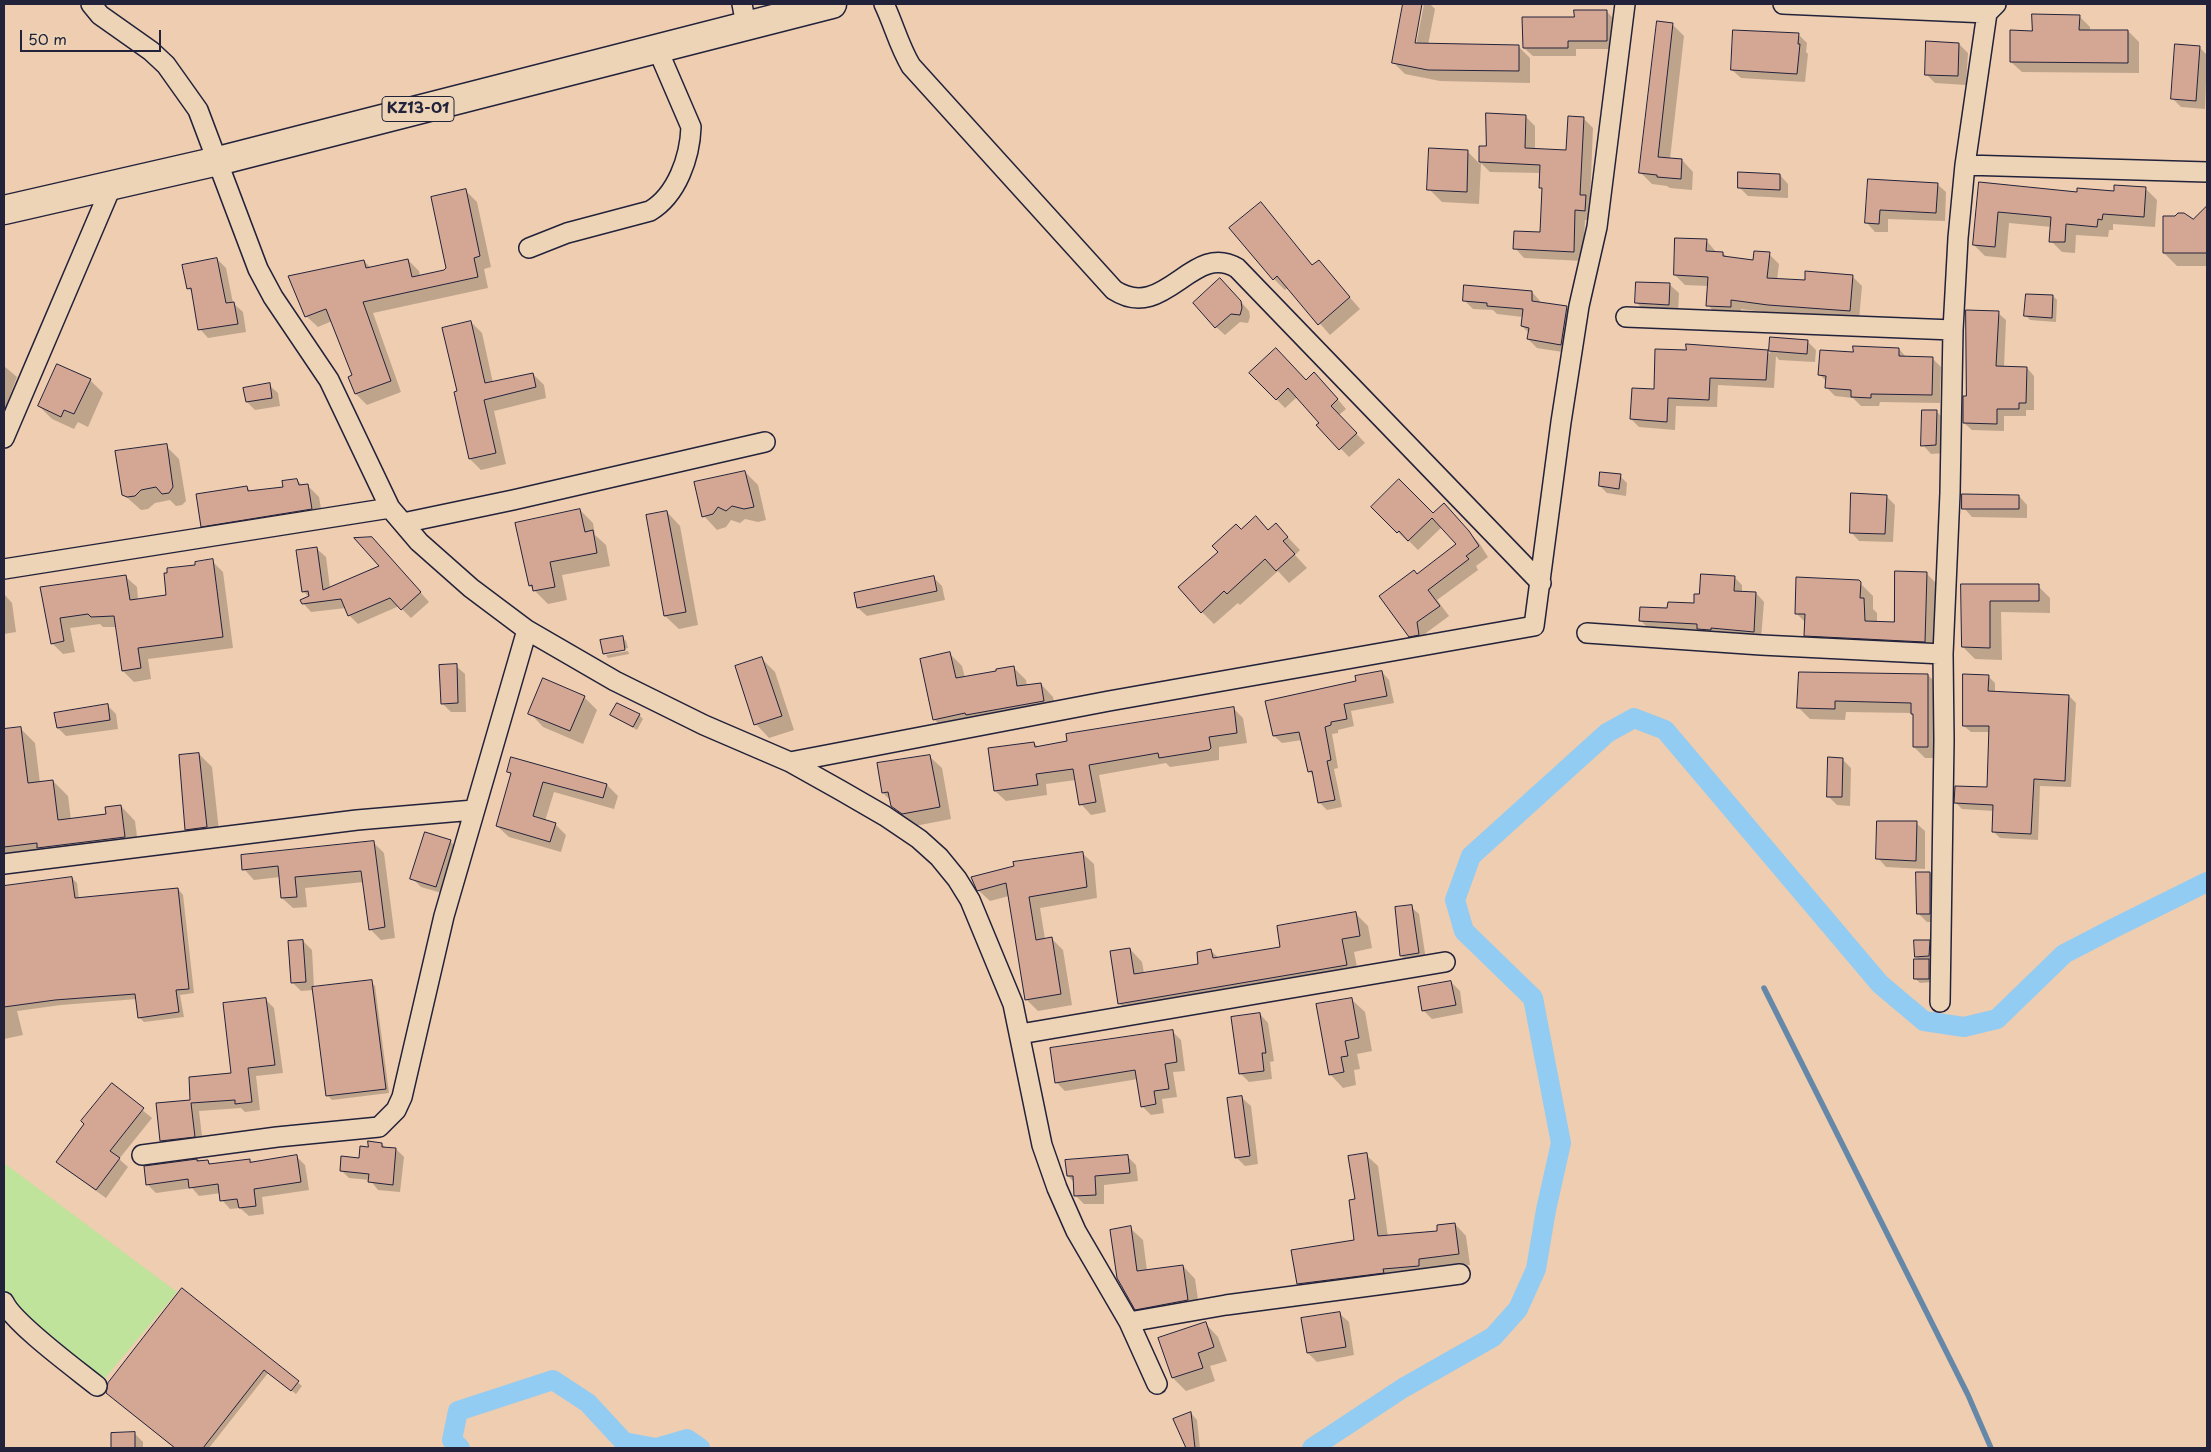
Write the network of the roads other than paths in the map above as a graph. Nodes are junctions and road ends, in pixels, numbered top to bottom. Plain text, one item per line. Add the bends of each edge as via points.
1 (91, 4) edge
2 (832, 4) edge
3 (884, 4) edge
4 (1626, 4) edge
5 (1783, 4) edge
6 (1991, 8) edge
7 (744, 15) edge
8 (657, 48) junction
9 (218, 161) junction
10 (1965, 165) junction
11 (2207, 172) edge
12 (112, 185) junction
13 (4, 210) edge
14 (529, 248) dead end
15 (1626, 317) dead end
16 (1953, 330) junction
17 (4, 438) edge
18 (765, 442) dead end
19 (390, 508) junction
20 (403, 522) junction
21 (4, 569) edge
22 (1541, 583) junction
23 (527, 630) junction
24 (1588, 633) dead end
25 (1943, 654) junction
26 (790, 762) junction
27 (474, 810) junction
28 (4, 864) edge
29 (1445, 962) dead end
30 (1940, 1002) dead end
31 (1020, 1034) junction
32 (142, 1156) dead end
33 (1460, 1274) dead end
34 (4, 1302) edge
35 (1129, 1322) junction
36 (1157, 1384) dead end
37 (96, 1386) dead end

1 - 9 street via 100,15 166,65 198,110
2 - 7 highway, KZ13-01
3 - 22 street via 911,66 1114,290 1131,298 1144,298 1160,293 1210,263 1226,262 1237,268
4 - 22 street via 1597,227 1561,422
5 - 6 street
6 - 10 street
7 - 8 highway, KZ13-01
8 - 9 highway, KZ13-01
8 - 14 street via 691,127 691,141 673,189 660,205 650,211 567,233
9 - 12 highway, KZ13-01
9 - 19 street via 258,269 329,380
10 - 11 street
10 - 16 street
12 - 13 highway, KZ13-01
12 - 17 street
15 - 16 street
16 - 25 street
18 - 20 street
19 - 20 street
19 - 21 street
20 - 23 street via 445,566
22 - 26 street via 1534,626
23 - 26 street via 642,694
23 - 27 street
24 - 25 street
25 - 30 street
26 - 31 street via 885,816 939,857 970,900 1002,976
27 - 28 street via 357,820
27 - 32 street via 444,916 402,1097 388,1119 378,1127
29 - 31 street
31 - 35 street via 1042,1145 1057,1188 1076,1231
33 - 35 street via 1226,1305
34 - 37 street via 18,1321
35 - 36 street

